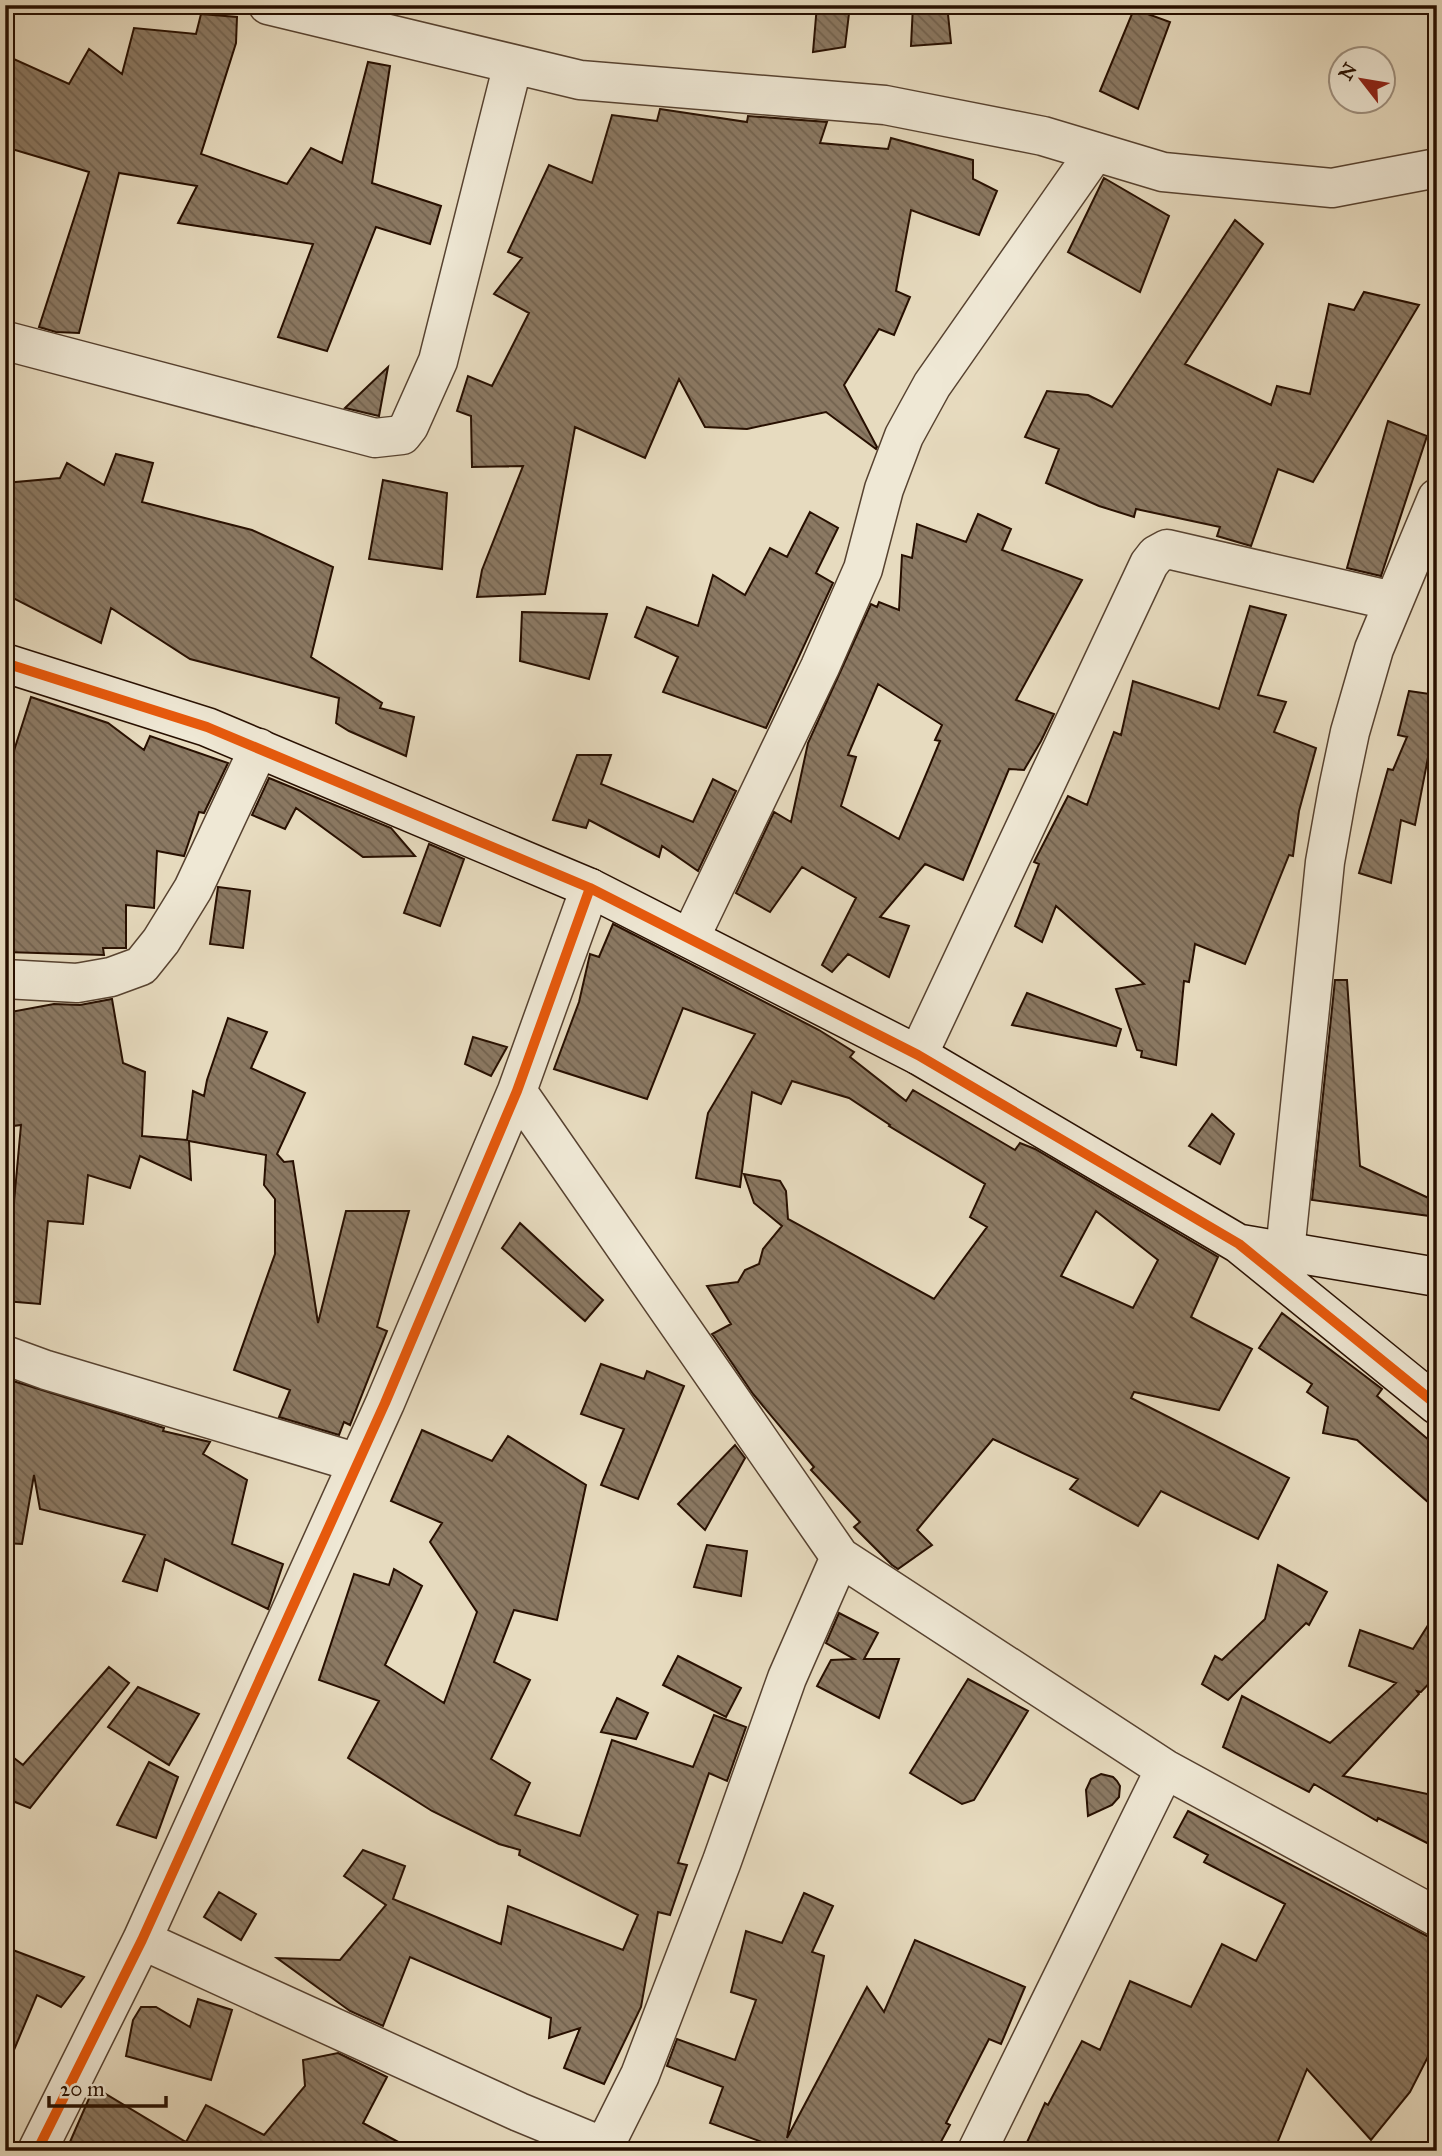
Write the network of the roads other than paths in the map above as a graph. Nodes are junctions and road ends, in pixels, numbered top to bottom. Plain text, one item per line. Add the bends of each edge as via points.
1 (268, 5) edge
2 (513, 64) junction
3 (1095, 152) junction
4 (1437, 167) edge
5 (10, 342) dead end
6 (1437, 498) edge
7 (1393, 601) junction
8 (5, 663) edge
9 (260, 748) junction
10 (590, 888) junction
11 (690, 939) junction
12 (5, 979) edge
13 (918, 1055) junction
14 (517, 1091) junction
15 (1239, 1244) junction
16 (1285, 1252) junction
17 (1437, 1278) edge
18 (5, 1355) edge
19 (1437, 1405) edge
20 (358, 1464) junction
21 (840, 1557) junction
22 (1165, 1769) junction
23 (1437, 1917) edge
24 (142, 1940) junction
25 (608, 2149) edge
26 (37, 2151) edge
27 (977, 2151) edge

1 - 2 street
2 - 3 street via 580,80 885,105 1043,136
2 - 5 street via 438,362 402,435 375,438
3 - 4 street via 1163,172 1332,188
3 - 11 street via 932,385 904,436 863,569
6 - 7 street
7 - 13 street via 1167,549 1156,555
7 - 16 street via 1350,732 1327,850
8 - 9 street
9 - 10 street
9 - 12 street via 193,889 141,966 77,983
10 - 11 street
10 - 14 street
11 - 13 street
13 - 15 street
14 - 20 street
14 - 21 street
15 - 16 street
15 - 19 street
16 - 17 street
18 - 20 street
20 - 24 street
21 - 22 street
21 - 25 street via 787,1678 722,1861
22 - 23 street
22 - 27 street
24 - 25 street
24 - 26 street

